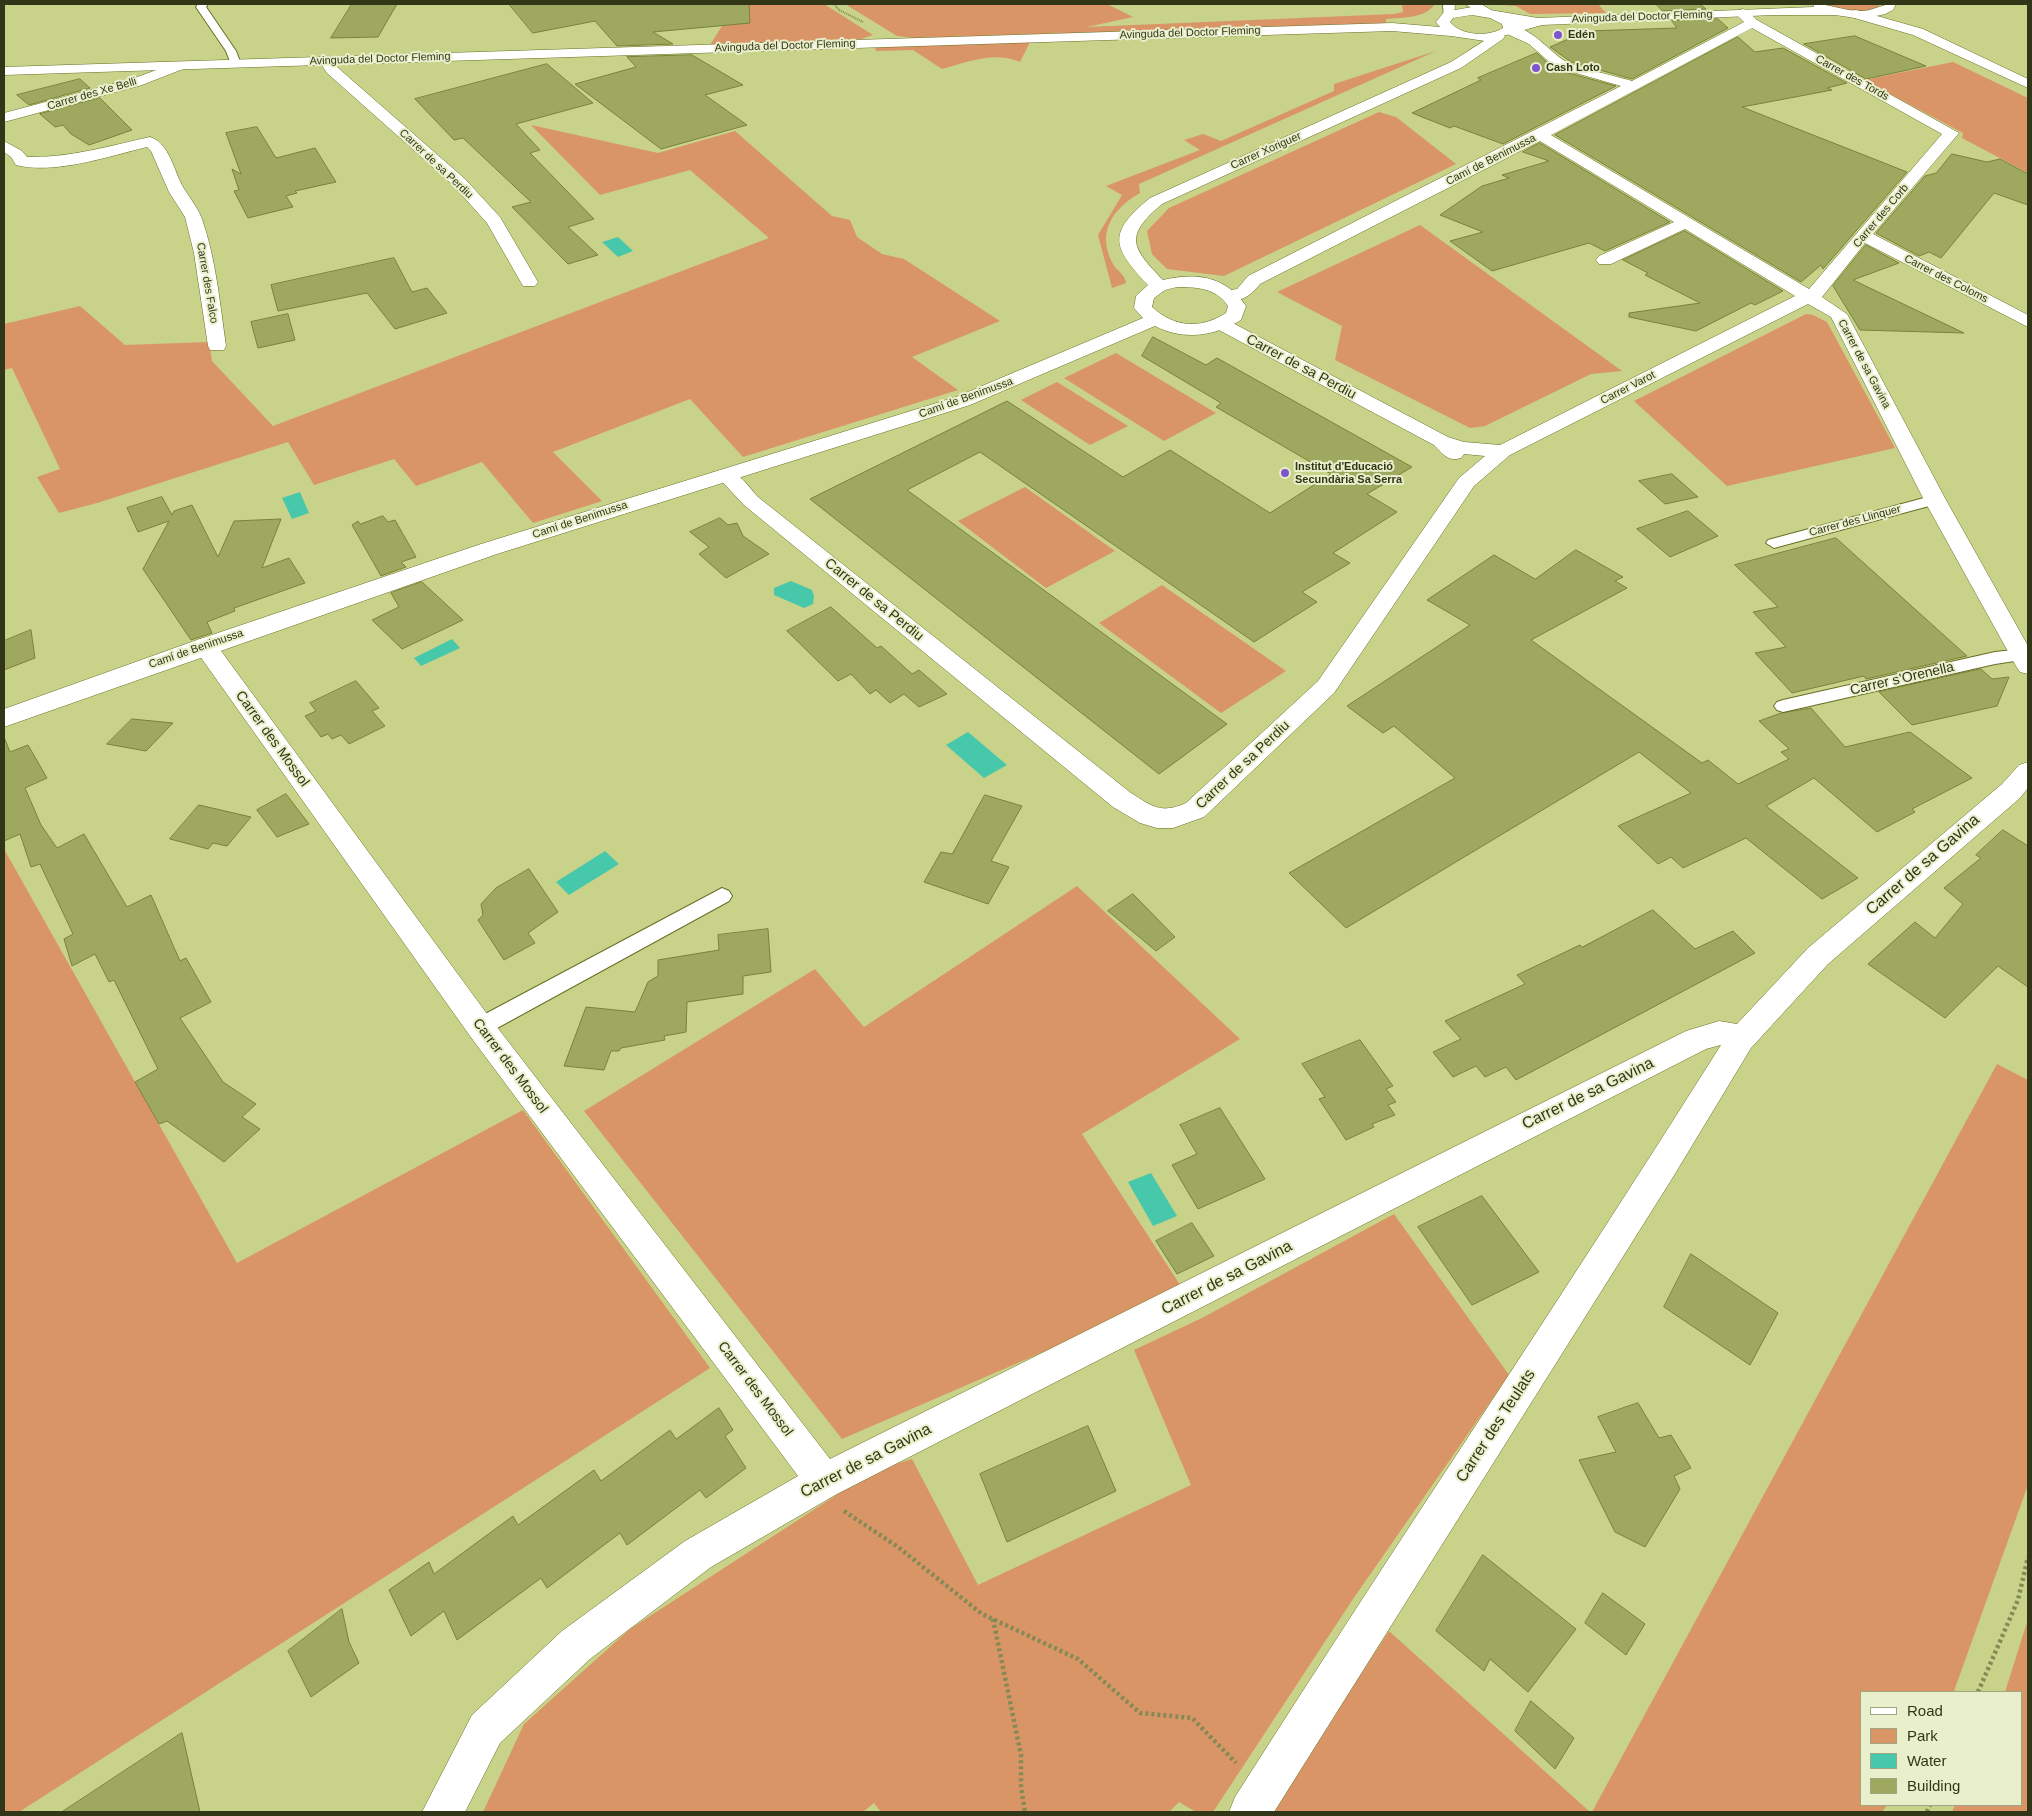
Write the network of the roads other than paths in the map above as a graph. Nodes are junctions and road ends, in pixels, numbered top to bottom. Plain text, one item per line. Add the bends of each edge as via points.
1 (203, 4) edge
2 (1471, 4) edge
3 (1795, 4) edge
4 (1816, 4) edge
5 (1889, 5) edge
6 (1773, 11) junction
7 (1837, 11) junction
8 (1447, 12) edge
9 (1856, 14) junction
10 (1493, 15) junction
11 (1747, 18) junction
12 (1542, 21) junction
13 (1392, 27) junction
14 (1506, 32) junction
15 (1918, 32) junction
16 (1457, 33) junction
17 (1473, 54) junction
18 (326, 61) junction
19 (236, 64) junction
20 (178, 66) junction
21 (4, 71) edge
22 (2028, 84) edge
23 (1635, 86) junction
24 (4, 118) edge
25 (1951, 133) joint
26 (1540, 135) junction
27 (4, 146) edge
28 (1688, 222) junction
29 (1864, 236) junction
30 (1605, 260) dead end
31 (529, 282) dead end
32 (1159, 286) junction
33 (1231, 295) junction
34 (1810, 296) junction
35 (1154, 320) junction
36 (2028, 322) edge
37 (1223, 325) junction
38 (218, 346) dead end
39 (1441, 441) junction
40 (1503, 451) junction
41 (726, 475) junction
42 (1466, 482) junction
43 (1935, 500) junction
44 (1774, 543) dead end
45 (204, 646) junction
46 (2026, 658) edge
47 (1783, 706) dead end
48 (4, 718) edge
49 (2028, 771) edge
50 (722, 896) dead end
51 (480, 1027) junction
52 (1741, 1038) junction
53 (824, 1481) junction
54 (1256, 1801) edge
55 (443, 1812) edge

1 - 19 lane via 201,7 231,51
2 - 10 street
3 - 6 street, Avinguda del Doctor Fleming
4 - 7 street
5 - 9 street via 1876,13
5 - 15 street via 1899,19
6 - 7 street, Avinguda del Doctor Fleming
6 - 11 street, Avinguda del Doctor Fleming
7 - 9 street
8 - 10 street, Avinguda del Doctor Fleming
8 - 13 street, Avinguda del Doctor Fleming
8 - 16 street via 1444,25
9 - 15 street
10 - 12 street, Avinguda del Doctor Fleming
10 - 14 street via 1508,22
11 - 12 street, Avinguda del Doctor Fleming
11 - 23 street, Camí de Benimussa
11 - 25 street, Carrer des Tords
12 - 14 street, Avinguda del Doctor Fleming
13 - 16 street, Avinguda del Doctor Fleming
13 - 18 street, Avinguda del Doctor Fleming
14 - 16 street, Avinguda del Doctor Fleming via 1475,37
14 - 17 street, Carrer Xoriguer
14 - 23 street via 1534,41 1560,64
15 - 22 street
16 - 17 street via 1470,44
17 - 32 street, Carrer Xoriguer via 1456,65 1156,201 1140,212 1127,230 1126,245 1139,266
18 - 19 street, Avinguda del Doctor Fleming
18 - 31 street, Carrer de sa Perdiu via 332,70 459,182 494,221
19 - 20 street, Avinguda del Doctor Fleming
20 - 21 street, Avinguda del Doctor Fleming
20 - 24 street, Carrer des Xe Belli via 137,82
23 - 26 street, Camí de Benimussa
25 - 29 street, Carrer des Corb
26 - 28 street, Carrer de sa Gavina
26 - 33 street, Camí de Benimussa via 1254,280 1243,293
27 - 38 street, Carrer des Falco via 17,154 22,162 41,163 150,142 158,149 177,192 193,217 203,253
28 - 30 street
28 - 34 street, Carrer de sa Gavina
29 - 34 street, Carrer des Corb via 1819,291
29 - 36 street, Carrer des Coloms
32 - 33 street via 1198,282
32 - 35 street via 1145,296 1143,308
33 - 37 street via 1238,306 1235,316
34 - 40 street, Carrer Varot
34 - 43 street, Carrer de sa Gavina via 1838,314
35 - 37 street via 1175,328 1200,330
35 - 41 street, Camí de Benimussa via 963,401
37 - 39 street, Carrer de sa Perdiu
39 - 40 street via 1461,448
39 - 42 street, Carrer de sa Perdiu via 1459,459
40 - 42 street, Carrer Varot
41 - 42 street, Carrer de sa Perdiu via 751,501 1122,800 1147,816 1174,820 1195,810 1326,687
41 - 45 street, Camí de Benimussa via 489,549
43 - 44 lane, Carrer des Llinquer
43 - 46 street, Carrer de sa Gavina
45 - 48 street, Camí de Benimussa
45 - 51 street, Carrer des Mossol
46 - 47 lane, Carrer s'Orenella via 1995,658
49 - 52 street, Carrer de sa Gavina via 2011,791 1818,956
50 - 51 lane
51 - 53 street, Carrer des Mossol
52 - 53 street, Carrer de sa Gavina via 1733,1033 1720,1032 1696,1040
52 - 54 street, Carrer des Teulats via 1662,1167
53 - 55 street, Carrer de sa Gavina via 698,1554 576,1645 486,1729

